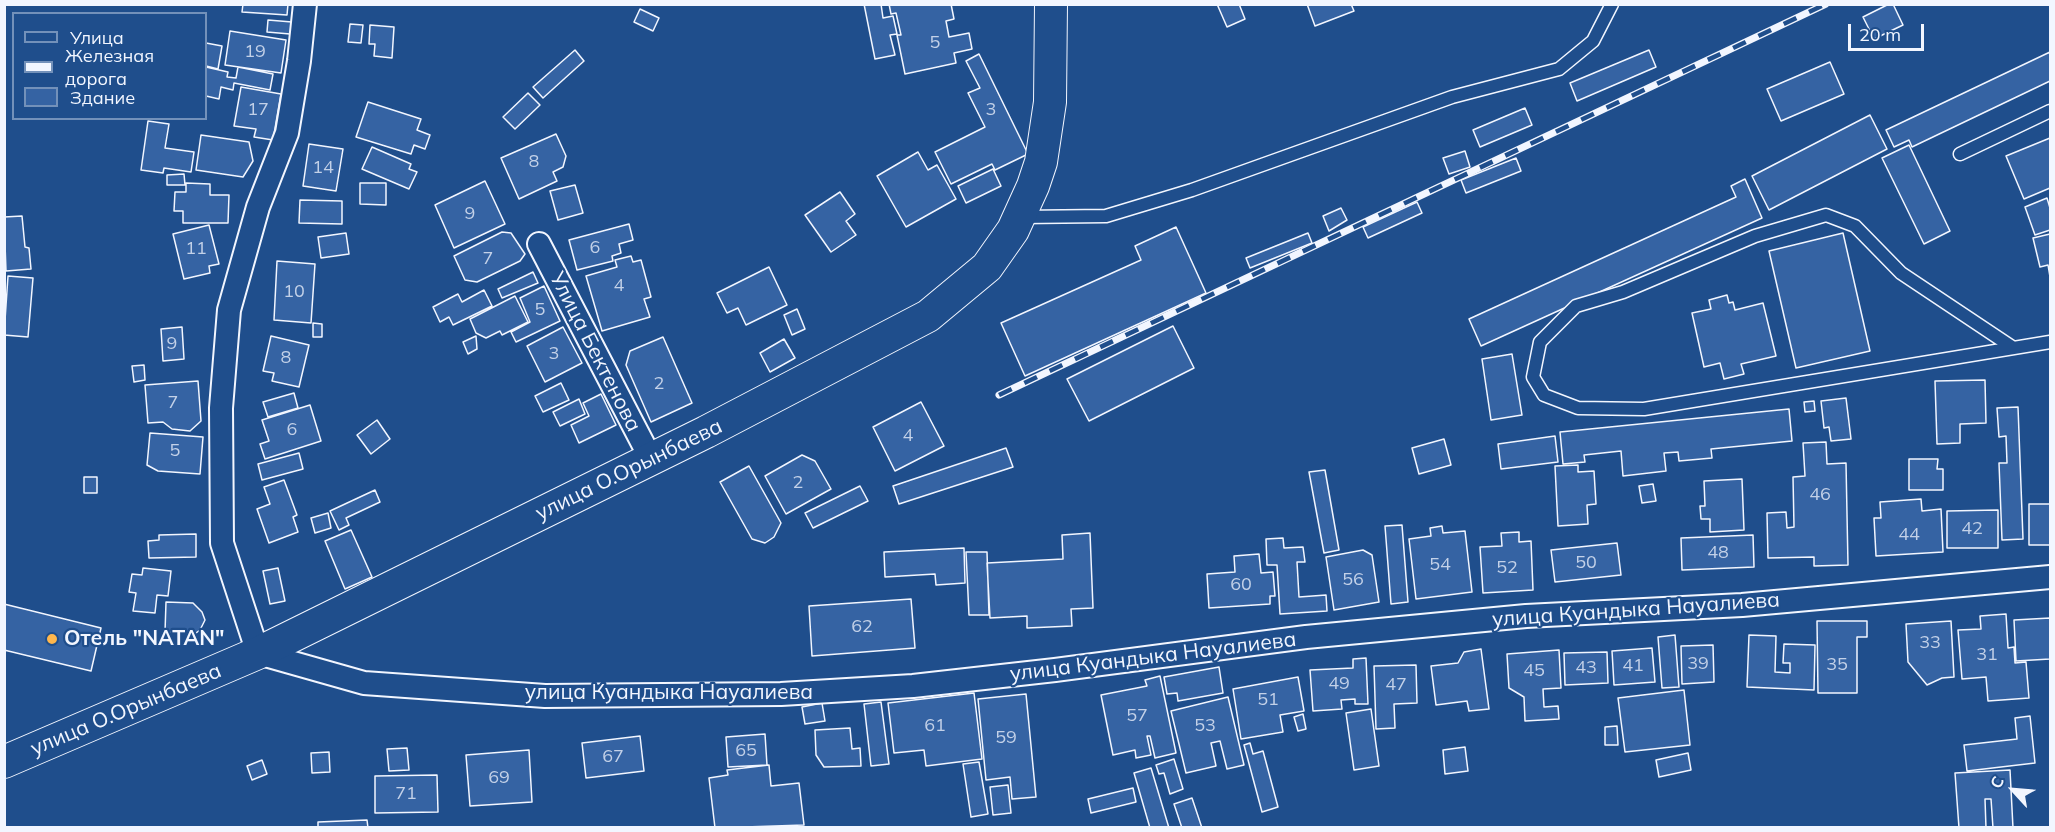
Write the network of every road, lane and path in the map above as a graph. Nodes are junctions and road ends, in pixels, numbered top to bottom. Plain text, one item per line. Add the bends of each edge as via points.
1 (305, 4) edge
2 (1051, 4) edge
3 (1612, 4) edge
4 (2050, 111) edge
5 (1960, 154) dead end
6 (1019, 217) junction
7 (539, 244) dead end
8 (2050, 342) edge
9 (2012, 347) junction
10 (651, 459) junction
11 (2050, 577) edge
12 (258, 653) junction
13 (4, 762) edge

1 - 12 street via 287,133 258,207 229,310 220,408 222,543
2 - 6 street, улица О.Орынбаева via 1050,102 1041,162
3 - 6 lane via 1593,41 1559,69 1452,97 1192,190 1106,216
4 - 5 lane
6 - 10 street, улица О.Орынбаева via 987,267 928,316
7 - 10 street, Улица Бектенова
8 - 9 lane
9 - 9 lane via 1644,409 1578,408 1544,395 1533,377 1540,342 1576,306 1623,292 1755,236 1826,215 1855,226 1901,273
10 - 12 street, улица О.Орынбаева
11 - 12 street, улица Куандыка Науалиева via 1742,605 1491,620 1306,637 937,683 781,694 545,696 364,683
12 - 13 street, улица О.Орынбаева

